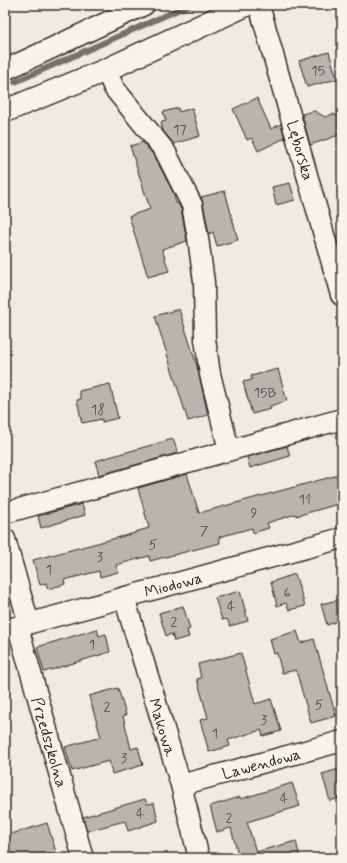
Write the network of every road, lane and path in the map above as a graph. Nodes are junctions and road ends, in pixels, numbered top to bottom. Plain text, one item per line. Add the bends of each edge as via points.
1 (144, 5) edge
2 (246, 5) edge
3 (259, 5) edge
4 (5, 70) edge
5 (106, 70) junction
6 (5, 111) edge
7 (341, 295) edge
8 (342, 419) edge
9 (229, 450) junction
10 (5, 513) edge
11 (342, 538) edge
12 (5, 539) edge
13 (124, 597) junction
14 (17, 627) edge
15 (342, 742) edge
16 (181, 785) junction
17 (83, 858) edge
18 (199, 858) edge

1 - 4 street
2 - 5 main road
3 - 7 street, Lęborska
5 - 6 main road
5 - 9 street via 114,88 165,151 192,205 204,282 205,339 210,374
8 - 9 street
9 - 10 street
11 - 13 street, Miodowa
12 - 14 street, Przedszkolna
13 - 14 street, Miodowa
13 - 16 street, Makowa
14 - 17 street, Przedszkolna
15 - 16 street, Lawendowa
16 - 18 street, Makowa

